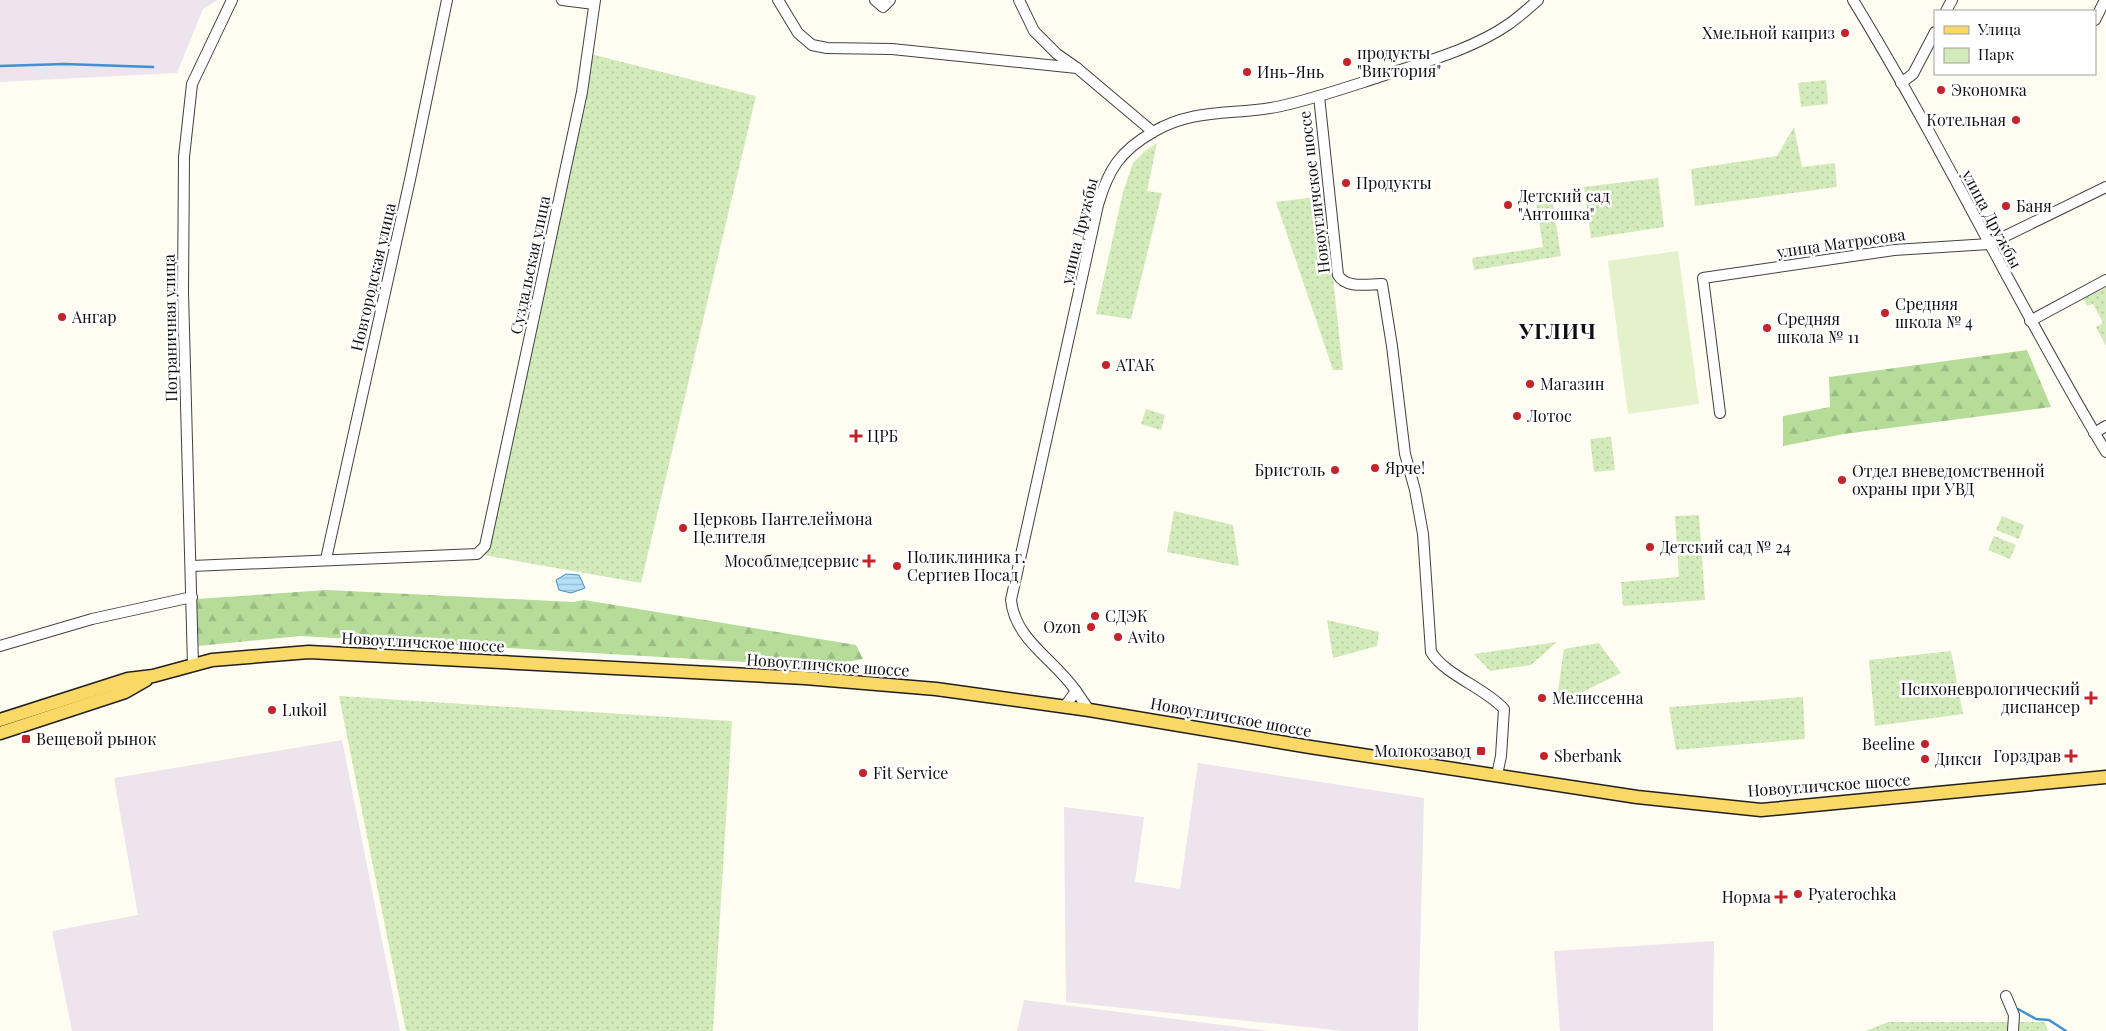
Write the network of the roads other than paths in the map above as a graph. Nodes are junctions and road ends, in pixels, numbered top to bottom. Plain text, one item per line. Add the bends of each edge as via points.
1 (232, 0) edge
2 (447, 0) edge
3 (562, 0) edge
4 (778, 0) edge
5 (875, 0) edge
6 (890, 0) edge
7 (1019, 0) edge
8 (1538, 0) edge
9 (1853, 0) edge
10 (2106, 0) edge
11 (594, 2) edge
12 (2096, 18) edge
13 (1934, 34) edge
14 (1077, 68) junction
15 (1901, 82) junction
16 (1319, 96) junction
17 (1153, 132) junction
18 (2106, 187) edge
19 (1989, 244) junction
20 (2106, 280) edge
21 (2030, 321) junction
22 (1720, 413) dead end
23 (2106, 426) edge
24 (2094, 433) junction
25 (2106, 452) edge
26 (326, 560) junction
27 (192, 566) junction
28 (192, 597) junction
29 (0, 646) edge
30 (193, 665) junction
31 (153, 676) junction
32 (1076, 690) junction
33 (1065, 706) junction
34 (1089, 710) junction
35 (0, 720) edge
36 (0, 732) edge
37 (1497, 775) junction
38 (2106, 777) edge
39 (2006, 996) dead end
40 (2013, 1031) edge

1 - 27 street, Пограничная улица via 192,84 184,157 183,294
2 - 26 street, Новгородская улица
3 - 11 street
4 - 14 street via 798,33 812,45 892,49
5 - 6 street via 883,7
7 - 14 street via 1034,31
8 - 16 street, улица Дружбы via 1510,24 1464,47
9 - 15 street, улица Дружбы
10 - 12 street
11 - 26 street, Суздальская улица via 582,92 485,546 477,554
13 - 15 street via 1913,74
14 - 17 street
15 - 19 street, улица Дружбы
16 - 17 street, улица Дружбы via 1280,106 1190,116
16 - 37 street, Новоугличское шоссе via 1338,275 1351,284 1382,284 1405,454 1423,534 1431,652 1437,661 1504,709
17 - 32 street, улица Дружбы via 1118,159 1104,185 1011,600 1019,627
18 - 19 street, улица Матросова
19 - 21 street, улица Дружбы
19 - 22 street, улица Матросова via 1894,250 1703,278
20 - 21 street
21 - 24 street, улица Дружбы
23 - 24 street
24 - 25 street, улица Дружбы
26 - 27 street
27 - 28 street, Пограничная улица
28 - 29 street via 110,614
28 - 30 street, Пограничная улица
30 - 31 main road, Новоугличское шоссе
30 - 33 main road, Новоугличское шоссе via 242,656 309,652 805,678 936,689
31 - 35 main road, Новоугличское шоссе via 128,679
31 - 36 main road, Новоугличское шоссе via 125,692
32 - 33 street
32 - 34 street, улица Дружбы
33 - 34 main road, Новоугличское шоссе
34 - 37 main road, Новоугличское шоссе
37 - 38 main road, Новоугличское шоссе via 1670,802 1761,810
39 - 40 street via 2014,1015

